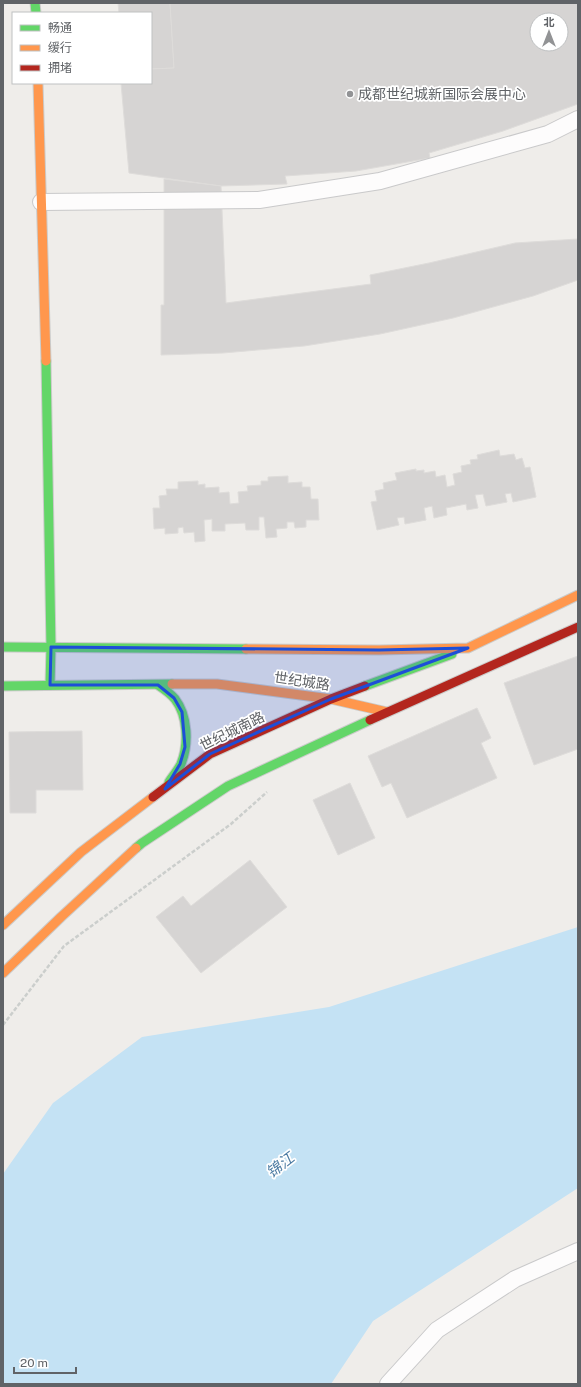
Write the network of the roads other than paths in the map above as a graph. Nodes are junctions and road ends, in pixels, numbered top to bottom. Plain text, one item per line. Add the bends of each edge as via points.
1 (38, 84) edge
2 (578, 119) edge
3 (41, 202) junction
4 (578, 595) edge
5 (578, 627) edge
6 (3, 647) edge
7 (51, 647) junction
8 (468, 648) junction
9 (50, 685) junction
10 (158, 685) junction
11 (3, 686) edge
12 (332, 699) junction
13 (387, 712) junction
14 (165, 789) junction
15 (3, 924) edge
16 (3, 973) edge
17 (578, 1251) edge
18 (388, 1384) edge

1 - 3 main road
2 - 3 street via 548,134 380,181 259,200
3 - 7 main road
4 - 8 main road, 世纪城路
5 - 13 main road
6 - 7 main road, 世纪城路
7 - 8 main road, 世纪城路 via 379,650
7 - 9 main road
8 - 12 main road, 世纪城南路
9 - 10 main road, 世纪城路
9 - 11 main road, 世纪城路
10 - 12 main road, 世纪城路 via 217,684
10 - 14 main road via 174,698 182,712 185,729 185,746 180,764
12 - 13 main road, 世纪城路
12 - 14 main road, 世纪城南路 via 210,754
13 - 16 main road via 228,786 142,843
14 - 15 main road, 世纪城南路 via 81,852
17 - 18 street via 515,1279 437,1330

